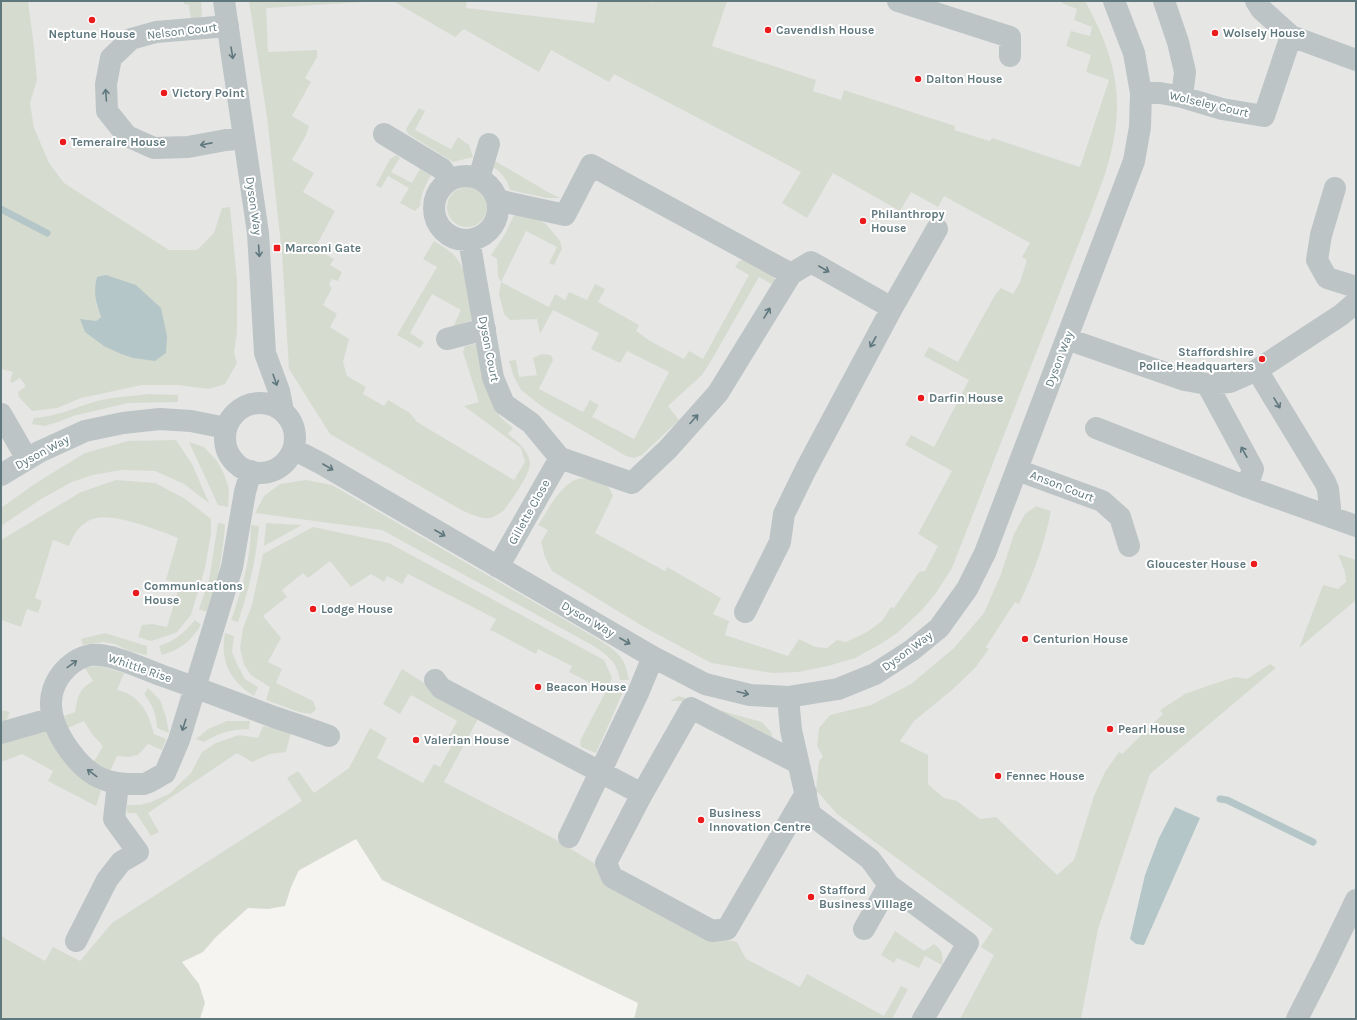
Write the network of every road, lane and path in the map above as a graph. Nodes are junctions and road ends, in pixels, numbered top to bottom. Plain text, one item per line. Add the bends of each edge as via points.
1 (224, 1) edge
2 (898, 1) edge
3 (1114, 1) edge
4 (1164, 1) edge
5 (1256, 1) edge
6 (228, 26) junction
7 (1291, 36) junction
8 (1010, 56) dead end
9 (1356, 60) edge
10 (1141, 93) junction
11 (1182, 97) junction
12 (384, 134) dead end
13 (244, 138) junction
14 (489, 144) dead end
15 (479, 178) junction
16 (450, 180) junction
17 (1335, 188) dead end
18 (497, 200) junction
19 (937, 229) dead end
20 (469, 240) junction
21 (791, 274) junction
22 (1356, 287) edge
23 (1356, 302) edge
24 (892, 308) junction
25 (485, 329) junction
26 (1067, 338) junction
27 (447, 339) dead end
28 (1257, 370) junction
29 (1207, 384) junction
30 (282, 411) junction
31 (1, 414) edge
32 (226, 428) junction
33 (1096, 428) dead end
34 (293, 449) junction
35 (560, 458) junction
36 (27, 459) junction
37 (1016, 470) junction
38 (251, 471) junction
39 (1, 475) edge
40 (1247, 487) junction
41 (1331, 517) junction
42 (1356, 526) edge
43 (1128, 546) dead end
44 (498, 567) junction
45 (745, 612) dead end
46 (653, 657) junction
47 (435, 680) dead end
48 (196, 688) junction
49 (788, 697) junction
50 (53, 718) junction
51 (1, 733) edge
52 (329, 736) dead end
53 (798, 763) junction
54 (600, 773) junction
55 (118, 784) junction
56 (806, 793) junction
57 (642, 794) junction
58 (569, 837) dead end
59 (890, 885) junction
60 (1356, 900) edge
61 (864, 929) dead end
62 (76, 941) dead end
63 (923, 1018) edge
64 (1297, 1019) edge

1 - 6 street, Dyson Way
2 - 8 street via 1010,37
3 - 10 street, Dyson Way via 1134,53
4 - 11 street via 1185,72
5 - 7 street via 1261,9
6 -> 13 street, Dyson Way
13 -> 6 street, Nelson Court via 188,147 154,148 127,136 107,111 106,84 111,58 131,39 156,32
7 - 9 street
7 - 11 street, Wolseley Court via 1264,116 1222,110
10 - 11 street, Wolseley Court
10 - 26 street, Dyson Way via 1140,127 1134,161
12 - 16 street via 442,168
13 -> 30 street, Dyson Way via 258,233 265,353
14 - 15 street
15 - 16 street via 469,176
15 - 18 street via 487,183
16 - 20 street via 437,195 433,227 460,239
17 - 22 street via 1321,235 1317,260 1328,278
18 - 20 street via 498,211 489,230 480,237
18 - 21 street via 565,214 591,165
19 - 24 street
20 - 25 street, Dyson Court
21 -> 24 street via 811,262
35 -> 21 street via 632,483 718,393
23 - 28 street via 1341,315
24 -> 45 street via 784,514 780,542
25 - 27 street
25 - 35 street, Dyson Court via 493,378 504,404 531,424
26 - 29 street via 1185,380
26 - 37 street, Dyson Way
28 - 29 street via 1230,382
28 -> 41 street via 1325,482
40 -> 29 street via 1253,468
30 - 32 street via 254,403 244,406 230,419
30 - 34 street via 294,429
31 - 36 street
32 - 36 street, Dyson Way via 160,418 123,423 85,431
32 - 38 street via 227,450 232,459
33 - 40 street
34 - 38 street via 288,459 271,471
34 -> 44 street, Dyson Way
35 - 44 street, Gillette Close
36 - 39 street, Dyson Way
37 - 43 street, Anson Court via 1102,501 1120,517
37 - 49 street, Dyson Way via 985,553 967,589 939,628 912,650 875,674 838,689
38 - 48 street, Whittle Rise via 232,567
40 - 41 street
41 - 42 street
44 -> 46 street, Dyson Way
46 -> 49 street, Dyson Way via 706,684 750,695
46 - 54 street
47 - 54 street via 441,688
50 -> 48 street, Whittle Rise via 50,699 56,682 65,669 78,660 91,656 109,656
48 - 52 street, Whittle Rise
48 -> 55 street, Whittle Rise via 165,773 144,784
49 - 53 street
50 - 51 street
55 -> 50 street, Whittle Rise via 94,776 79,761 58,731
53 - 56 street
53 - 57 street via 691,708
54 - 57 street
54 - 58 street
55 - 62 street via 114,819 138,852 121,862 107,880
56 - 57 street via 727,929 712,931 612,877 606,863
56 - 59 street via 810,814 870,859
59 - 61 street
59 - 63 street via 968,943
60 - 64 street

